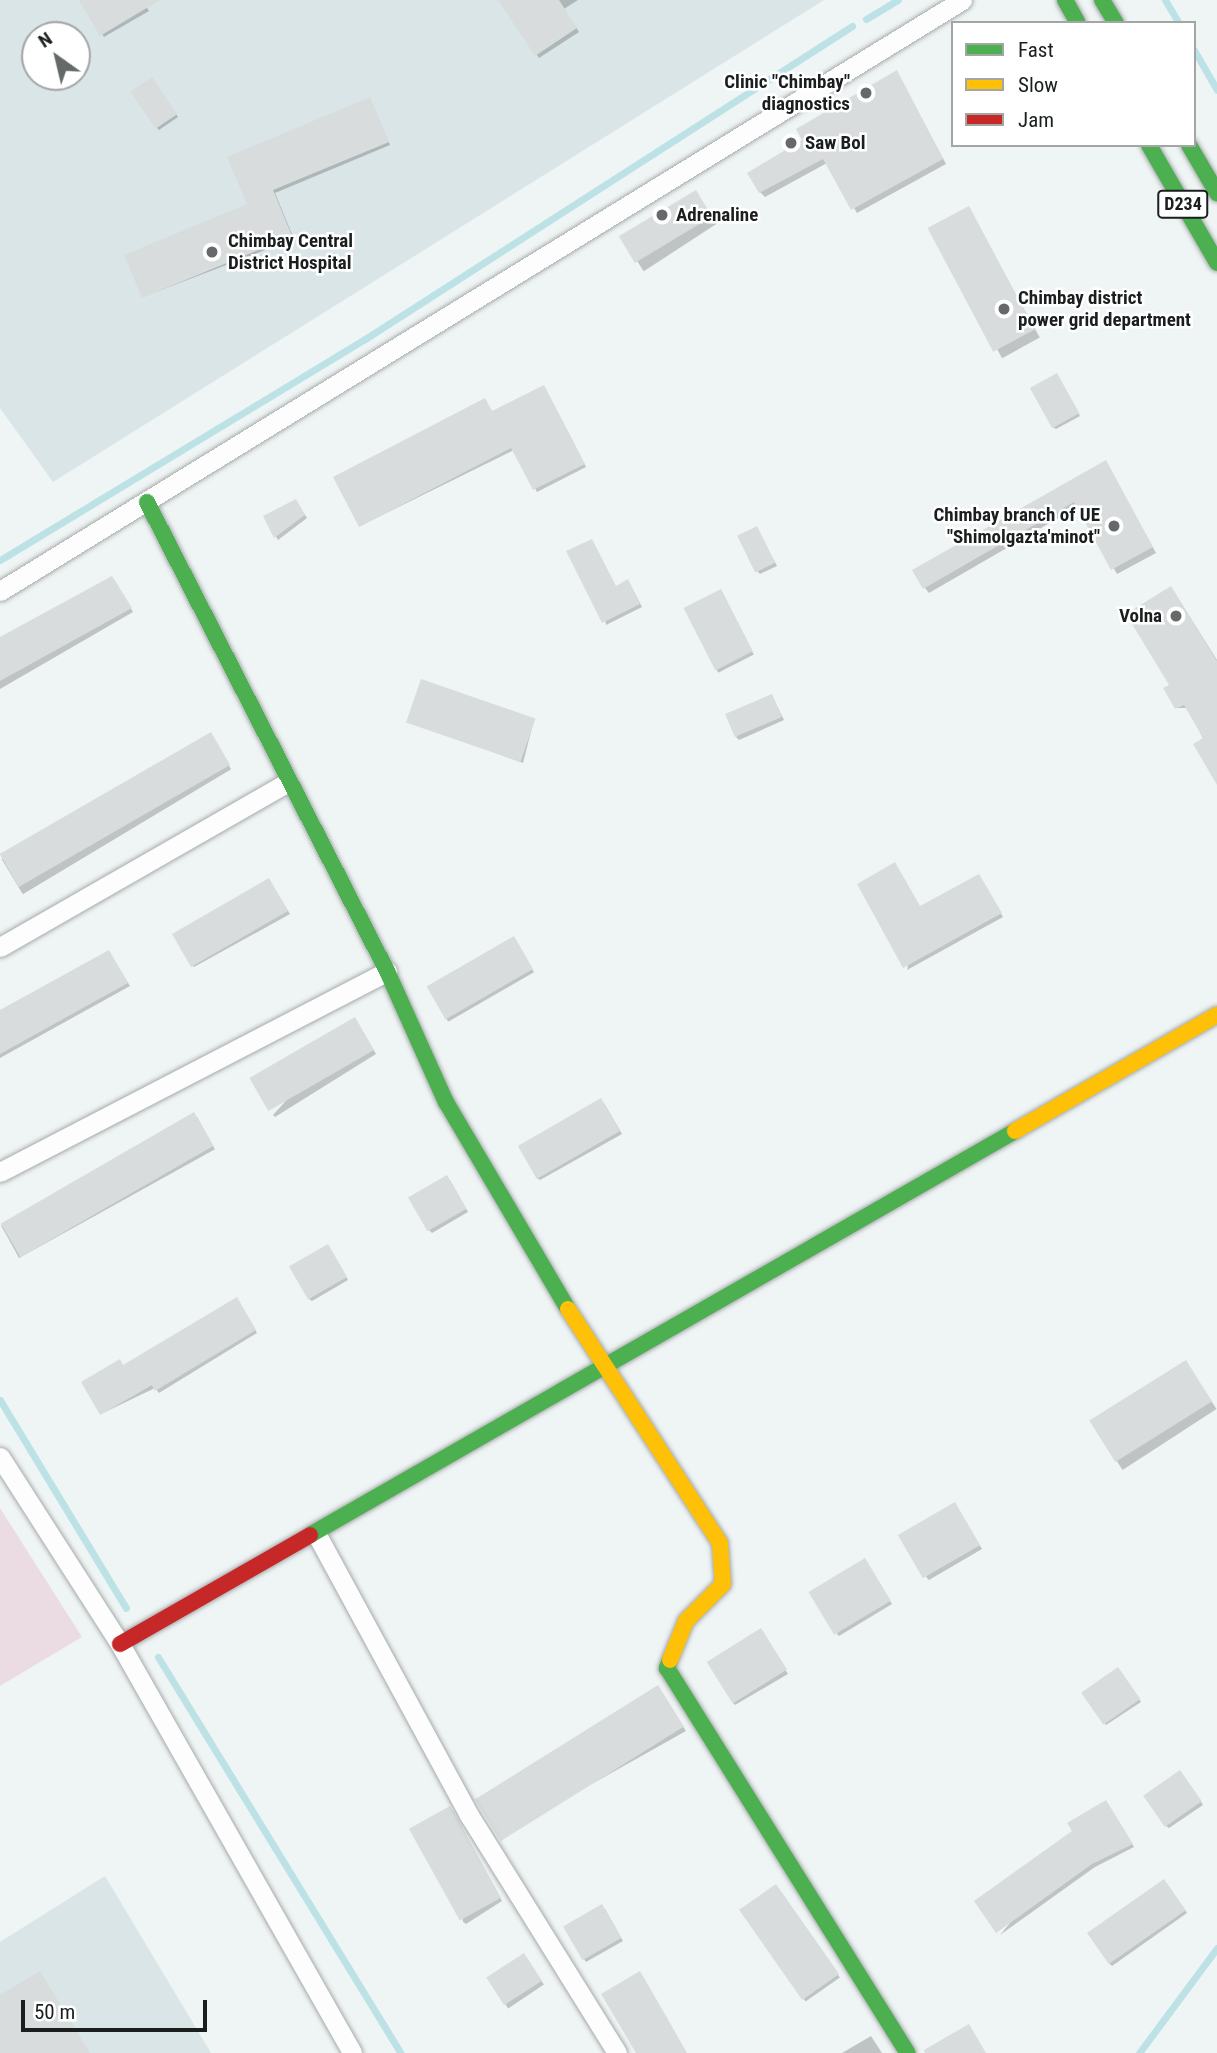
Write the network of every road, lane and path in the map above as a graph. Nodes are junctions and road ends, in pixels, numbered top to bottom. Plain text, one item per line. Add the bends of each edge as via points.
1 (962, 0) edge
2 (1065, 0) edge
3 (1102, 0) edge
4 (1077, 21) edge
5 (1115, 21) edge
6 (1150, 147) edge
7 (1190, 147) edge
8 (1217, 193) edge
9 (1217, 263) edge
10 (147, 502) junction
11 (0, 591) edge
12 (286, 783) junction
13 (0, 947) edge
14 (387, 971) junction
15 (1217, 1015) edge
16 (0, 1172) edge
17 (603, 1368) junction
18 (0, 1457) edge
19 (317, 1535) junction
20 (120, 1644) junction
21 (352, 2053) edge
22 (617, 2053) edge
23 (908, 2053) edge

1 - 10 street
2 - 4 street
3 - 5 street
6 - 9 street, D234
7 - 8 street, D234
10 - 11 street
10 - 12 street
12 - 13 street
12 - 14 street
14 - 16 street
14 - 17 street via 446,1102
15 - 17 street
17 - 19 street
17 - 23 street via 720,1543 723,1584 686,1621 667,1668
18 - 20 street
19 - 20 street
19 - 22 street via 469,1815
20 - 21 street

